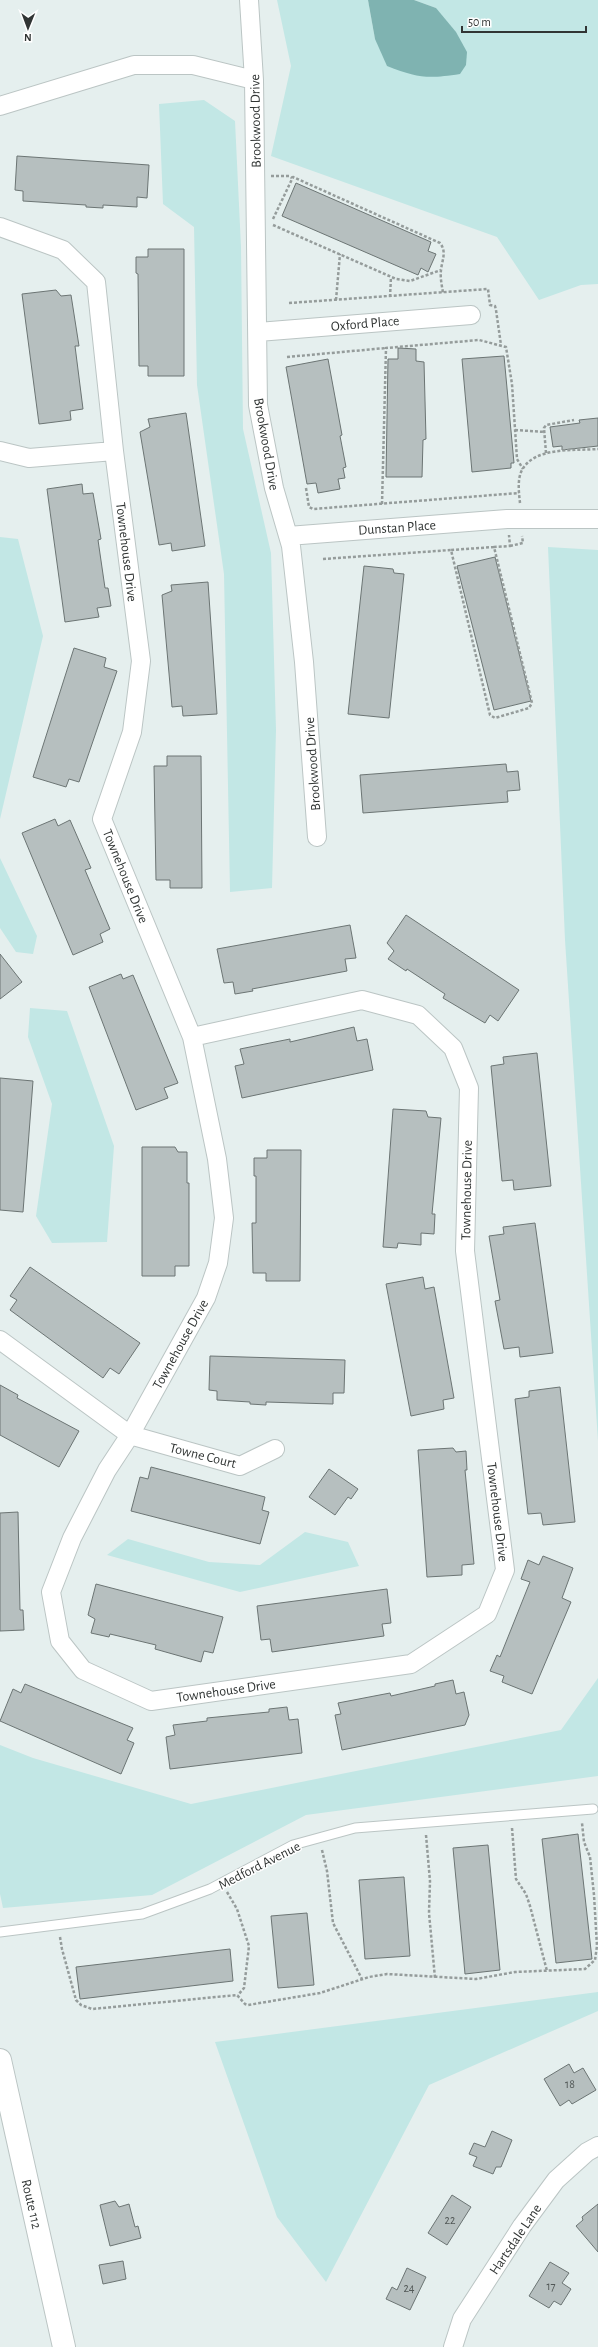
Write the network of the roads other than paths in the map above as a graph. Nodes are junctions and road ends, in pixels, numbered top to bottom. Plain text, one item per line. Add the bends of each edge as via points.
1 (249, 0) edge
2 (254, 80) junction
3 (0, 106) edge
4 (0, 227) edge
5 (472, 315) dead end
6 (258, 332) junction
7 (0, 451) edge
8 (114, 451) junction
9 (598, 519) edge
10 (288, 536) junction
11 (317, 837) dead end
12 (192, 1037) junction
13 (0, 1340) edge
14 (130, 1435) junction
15 (275, 1449) dead end
16 (593, 1809) dead end
17 (0, 1932) edge
18 (0, 2060) edge
19 (598, 2146) edge
20 (64, 2347) edge
21 (453, 2347) edge

1 - 2 street, Brookwood Drive
2 - 3 street via 194,65 134,65
2 - 6 street, Brookwood Drive
4 - 8 street, Townehouse Drive via 63,250 96,282
5 - 6 street, Oxford Place
6 - 10 street, Brookwood Drive via 258,405 274,488
7 - 8 street via 29,458
8 - 12 street, Townehouse Drive via 141,661 132,732 102,819
9 - 10 street, Dunstan Place via 514,519
10 - 11 street, Brookwood Drive via 304,662
12 - 14 street, Townehouse Drive via 217,1159 224,1218 223,1240 206,1298
12 - 14 street, Townehouse Drive via 362,1000 418,1015 453,1048 469,1088 465,1251 505,1570 487,1614 411,1664 151,1701 83,1670 60,1641 51,1592 72,1538 107,1470
13 - 14 street
14 - 15 street, Towne Court via 240,1466
16 - 17 lane, Medford Avenue via 355,1828 293,1844 210,1890 142,1914
18 - 20 main road, Route 112
19 - 21 street, Hartsdale Lane via 587,2152 556,2180 522,2226 462,2319

